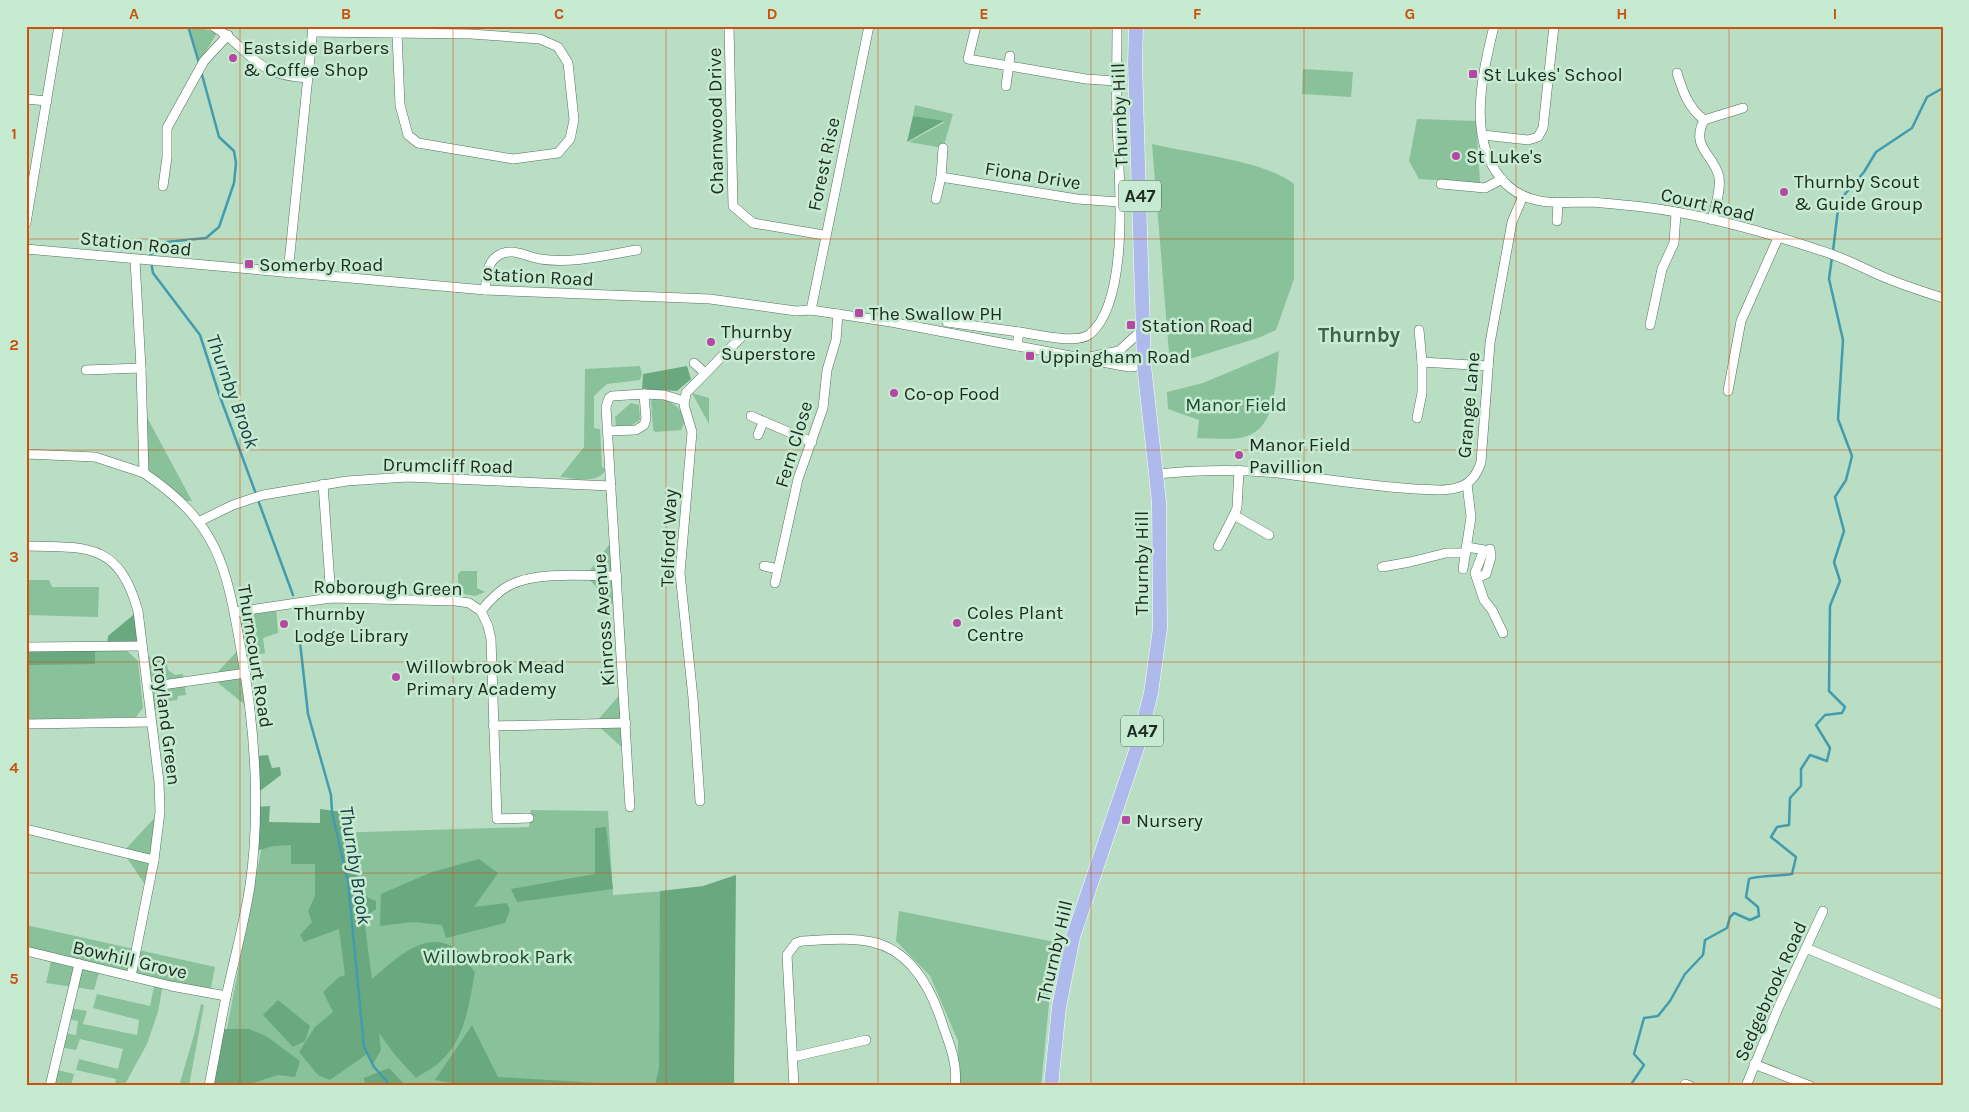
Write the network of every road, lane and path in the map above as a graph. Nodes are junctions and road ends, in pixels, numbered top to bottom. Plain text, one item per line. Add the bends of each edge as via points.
1 (59, 26) edge
2 (213, 26) edge
3 (729, 26) edge
4 (869, 26) edge
5 (976, 26) edge
6 (1117, 26) edge
7 (1136, 26) edge
8 (1494, 26) edge
9 (1554, 26) edge
10 (312, 29) edge
11 (397, 33) junction
12 (228, 35) junction
13 (1010, 56) dead end
14 (1135, 63) junction
15 (1117, 64) junction
16 (1009, 66) junction
17 (1677, 73) dead end
18 (307, 78) junction
19 (1116, 81) junction
20 (1006, 86) dead end
21 (26, 99) edge
22 (47, 101) junction
23 (1743, 108) dead end
24 (1704, 120) junction
25 (1483, 135) junction
26 (943, 148) dead end
27 (941, 177) junction
28 (1502, 179) junction
29 (1441, 184) dead end
30 (163, 186) dead end
31 (1523, 196) junction
32 (936, 199) dead end
33 (1119, 202) junction
34 (1558, 202) junction
35 (1676, 213) junction
36 (1712, 220) junction
37 (1556, 221) dead end
38 (26, 223) edge
39 (824, 235) junction
40 (1778, 238) junction
41 (26, 249) edge
42 (637, 250) dead end
43 (135, 260) junction
44 (288, 273) junction
45 (485, 290) junction
46 (1943, 298) edge
47 (811, 310) junction
48 (838, 314) junction
49 (947, 322) dead end
50 (1650, 326) dead end
51 (1143, 329) junction
52 (1419, 330) dead end
53 (746, 332) dead end
54 (1019, 332) junction
55 (1017, 346) junction
56 (1082, 358) junction
57 (1422, 362) junction
58 (694, 363) dead end
59 (1144, 365) junction
60 (1488, 366) junction
61 (141, 368) junction
62 (86, 370) dead end
63 (705, 373) junction
64 (1728, 391) dead end
65 (644, 394) junction
66 (684, 401) junction
67 (751, 416) dead end
68 (1417, 418) dead end
69 (763, 422) junction
70 (608, 431) junction
71 (758, 435) dead end
72 (812, 442) junction
73 (26, 454) edge
74 (1239, 470) junction
75 (144, 473) junction
76 (1157, 474) junction
77 (323, 484) junction
78 (1467, 484) junction
79 (611, 486) junction
80 (1234, 516) junction
81 (200, 521) junction
82 (1268, 535) dead end
83 (26, 546) edge
84 (1218, 546) dead end
85 (1490, 548) dead end
86 (1467, 550) junction
87 (764, 566) dead end
88 (1382, 567) dead end
89 (778, 569) junction
90 (1463, 569) dead end
91 (617, 576) junction
92 (1477, 578) junction
93 (775, 583) dead end
94 (331, 598) junction
95 (481, 611) junction
96 (235, 612) junction
97 (1503, 633) dead end
98 (141, 646) junction
99 (26, 647) edge
100 (246, 673) junction
101 (148, 688) junction
102 (151, 722) junction
103 (626, 723) junction
104 (26, 724) edge
105 (493, 726) junction
106 (700, 801) dead end
107 (630, 807) dead end
108 (528, 818) dead end
109 (26, 829) edge
110 (154, 860) junction
111 (1823, 911) dead end
112 (1806, 948) junction
113 (26, 951) edge
114 (79, 964) junction
115 (131, 976) junction
116 (226, 996) junction
117 (1943, 1004) edge
118 (866, 1040) dead end
119 (793, 1057) junction
120 (1754, 1064) junction
121 (50, 1086) edge
122 (209, 1086) edge
123 (794, 1086) edge
124 (955, 1086) edge
125 (1052, 1086) edge
126 (1746, 1086) edge
127 (1810, 1086) edge

1 - 22 street
2 - 12 street
3 - 39 street, Charnwood Drive via 733,206 753,223
4 - 39 street, Forest Rise
5 - 16 street via 968,59
6 - 15 street
7 - 14 highway, Thurnby Hill / A47
8 - 25 street via 1481,99
9 - 25 street via 1543,128 1538,137 1528,140
10 - 11 street
10 - 18 street
11 - 11 street via 530,38 558,47 568,63 571,77 574,120 570,139 558,153 513,159 418,143 408,135 400,105
12 - 18 street via 267,70 288,77
12 - 30 street via 204,61 167,128
13 - 16 street
14 - 15 street
14 - 51 highway, Thurnby Hill / A47
15 - 19 street
16 - 19 street
16 - 20 street
17 - 24 street via 1692,110
18 - 44 street
19 - 33 street
21 - 22 street
22 - 38 street
23 - 24 street
24 - 36 street via 1700,142 1719,179
25 - 28 street via 1490,161
26 - 27 street
27 - 32 street
27 - 33 street, Fiona Drive via 1077,199
28 - 29 street via 1485,188
28 - 31 street
31 - 34 street, Court Road via 1539,202
31 - 60 street, Grange Lane via 1512,222
33 - 54 street via 1119,250 1112,292 1100,321 1090,334 1082,338 1065,339
34 - 35 street, Court Road via 1625,205
34 - 37 street
35 - 36 street, Court Road
35 - 50 street via 1674,243 1662,269
36 - 40 street, Court Road
39 - 47 street, Forest Rise
40 - 46 street, Court Road via 1840,257
40 - 64 street via 1741,321
41 - 43 street, Station Road
42 - 45 street via 567,259 540,259 516,252 500,254 490,264
43 - 44 street, Station Road
43 - 61 street
44 - 45 street, Station Road
45 - 47 street, Station Road via 710,299
47 - 48 street, Station Road
48 - 55 street, Station Road
48 - 72 street, Fern Close via 823,408
49 - 54 street
51 - 56 street, Station Road via 1115,353
51 - 59 highway, Thurnby Hill / A47
52 - 57 street
53 - 63 street
54 - 55 street
55 - 56 street, Station Road
56 - 59 street, Station Road via 1130,367
57 - 60 street
57 - 68 street via 1422,393
58 - 63 street
59 - 76 highway, Thurnby Hill / A47
60 - 78 street, Grange Lane via 1483,452 1478,470
61 - 62 street
61 - 75 street
63 - 66 street via 686,393
65 - 66 street, Kinross Avenue
65 - 70 street, Kinross Avenue via 609,398 606,407
65 - 70 street via 644,426 636,430
66 - 106 street, Telford Way via 692,432 680,573
67 - 69 street
69 - 71 street
69 - 72 street
70 - 79 street, Kinross Avenue
72 - 89 street, Fern Close via 798,479
73 - 75 street, Thurncourt Road via 95,457
74 - 76 street, Grange Lane via 1203,469
74 - 78 street, Grange Lane via 1402,488 1452,489
74 - 80 street
75 - 81 street, Thurncourt Road via 181,501
76 - 125 highway, Thurnby Hill / A47 via 1161,598 1152,684 1134,758 1072,937 1059,1007
77 - 79 street, Drumcliff Road via 407,477
77 - 81 street, Drumcliff Road via 263,495 211,513
77 - 94 street
78 - 86 street via 1472,517
79 - 91 street, Kinross Avenue
80 - 82 street
80 - 84 street
81 - 96 street, Thurncourt Road via 219,554
83 - 98 street, Croyland Green via 76,547 94,551 120,567 132,588
85 - 92 street via 1486,574
86 - 88 street
86 - 90 street
86 - 92 street via 1484,550 1475,573
87 - 89 street
89 - 93 street, Fern Close
91 - 95 street, Roborough Green via 524,580 501,590
91 - 103 street, Kinross Avenue
92 - 97 street via 1484,600
94 - 95 street, Roborough Green via 456,601 470,603
94 - 96 street, Roborough Green
95 - 105 street via 491,639
96 - 100 street, Thurncourt Road
98 - 99 street
98 - 101 street, Croyland Green
100 - 101 street
100 - 116 street, Thurncourt Road via 256,767 256,807 250,886
101 - 102 street, Croyland Green
102 - 104 street
102 - 110 street, Croyland Green via 160,801
103 - 105 street
103 - 107 street, Kinross Avenue
105 - 108 street via 497,819
109 - 110 street
110 - 115 street, Croyland Green
111 - 112 street, Sedgebrook Road
112 - 117 street
112 - 120 street, Sedgebrook Road
113 - 114 street, Bowhill Grove
114 - 115 street, Bowhill Grove
114 - 121 street
115 - 116 street, Bowhill Grove
116 - 122 street, Thurncourt Road
118 - 119 street
119 - 123 street
119 - 124 street via 787,966 790,949 802,941 872,942 906,961 928,987 950,1048 956,1071
120 - 126 street, Sedgebrook Road
120 - 127 street

